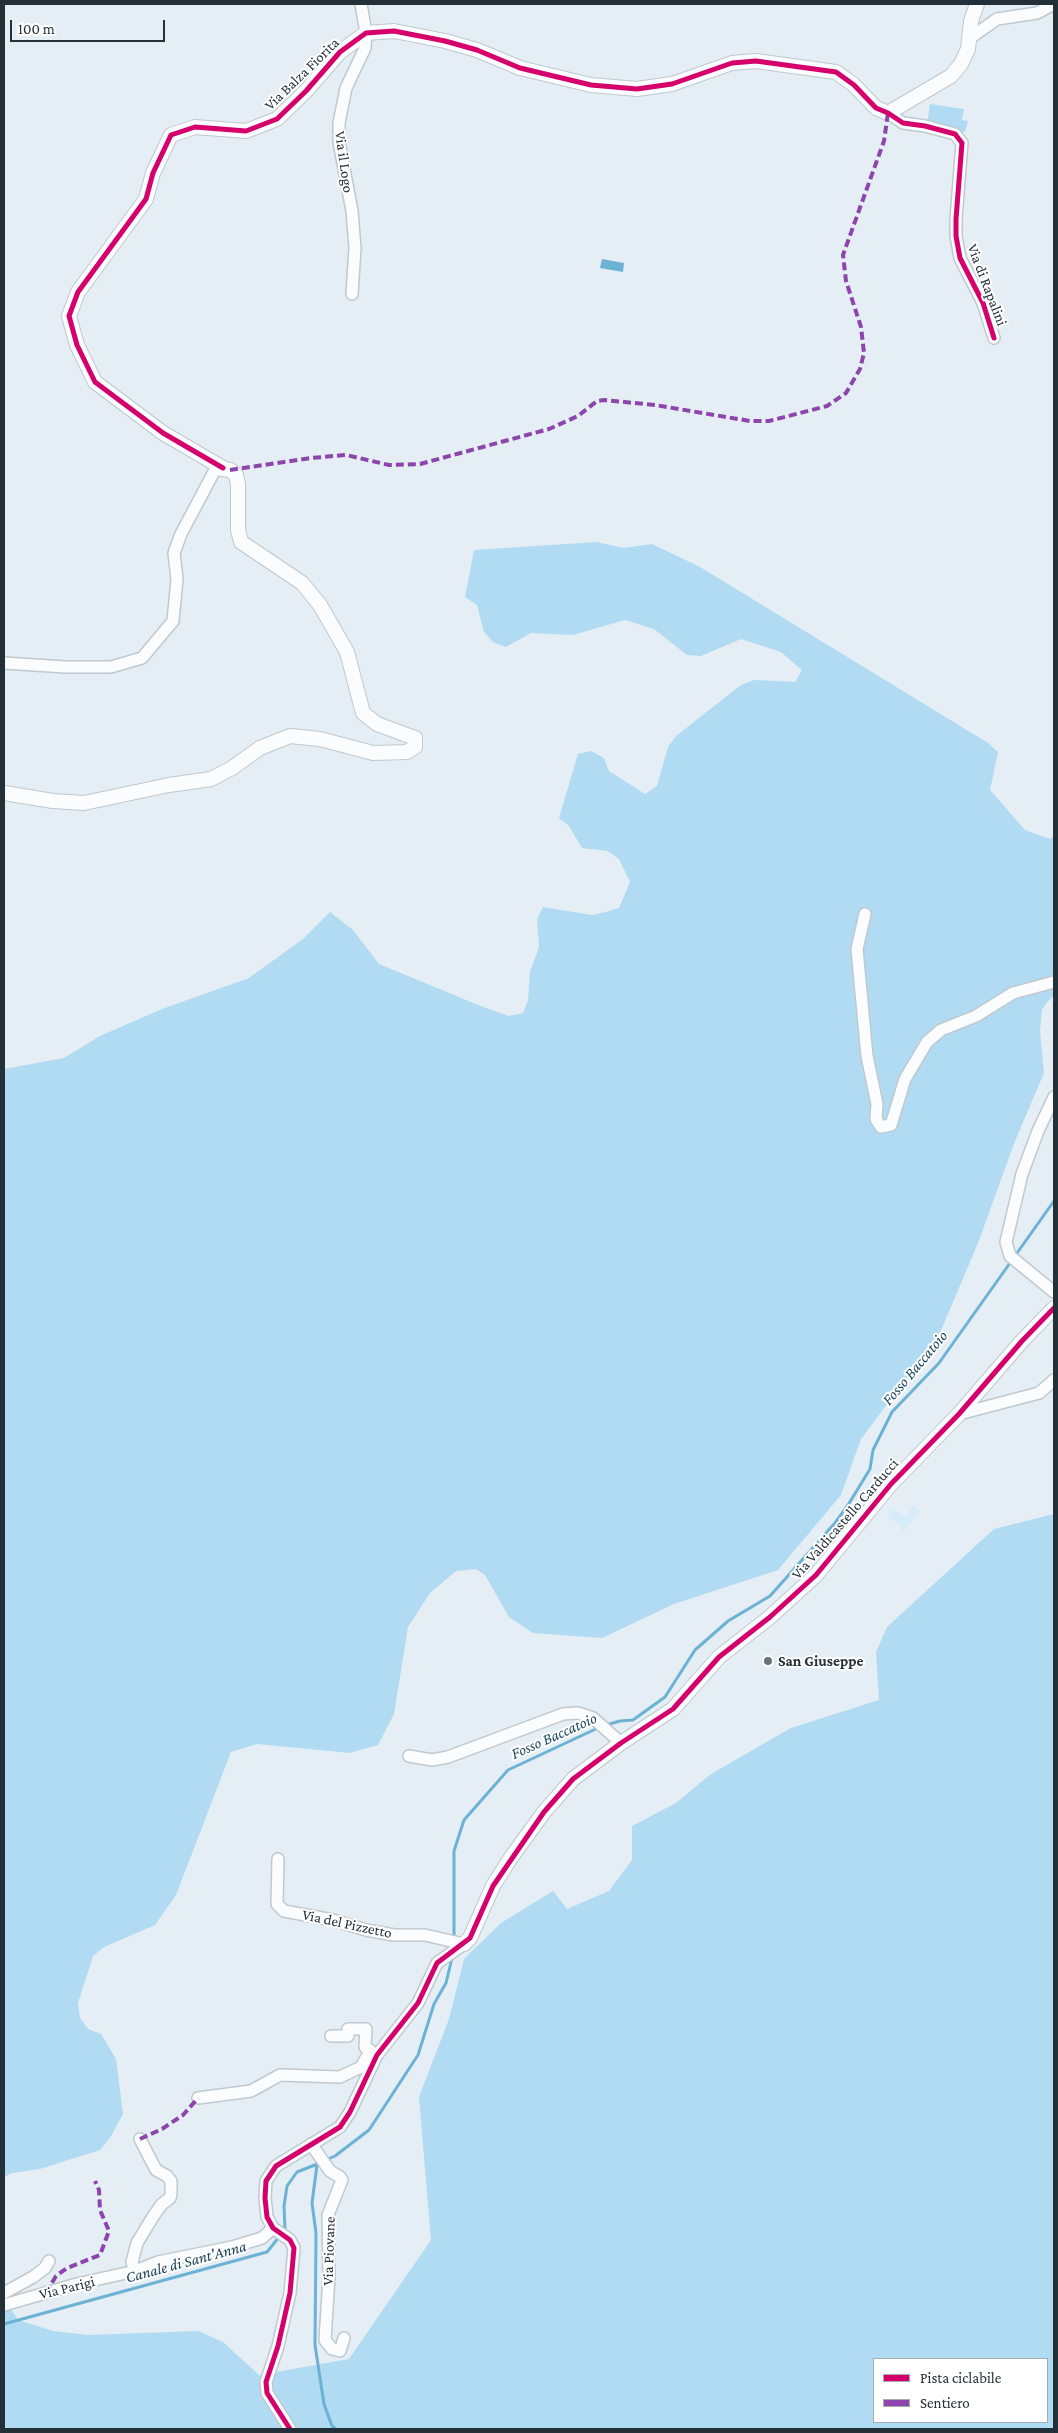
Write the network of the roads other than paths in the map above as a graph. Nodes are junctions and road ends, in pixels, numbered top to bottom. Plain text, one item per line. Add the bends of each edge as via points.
1 (361, 4) edge
2 (977, 4) edge
3 (1054, 4) edge
4 (366, 33) junction
5 (970, 38) junction
6 (888, 113) junction
7 (352, 294) dead end
8 (994, 338) dead end
9 (220, 468) junction
10 (4, 663) edge
11 (4, 793) edge
12 (864, 914) dead end
13 (1054, 982) edge
14 (1054, 1098) edge
15 (1054, 1292) edge
16 (1054, 1308) edge
17 (1054, 1380) edge
18 (959, 1414) junction
19 (621, 1742) junction
20 (409, 1756) dead end
21 (278, 1859) dead end
22 (464, 1944) junction
23 (331, 2036) dead end
24 (373, 2054) junction
25 (198, 2098) dead end
26 (140, 2139) dead end
27 (313, 2147) junction
28 (274, 2229) junction
29 (49, 2261) dead end
30 (135, 2271) junction
31 (4, 2293) edge
32 (4, 2305) edge
33 (344, 2338) dead end
34 (290, 2429) edge

1 - 4 street
2 - 5 street
3 - 5 street via 1037,12 997,19
4 - 6 street via 394,31 445,41 520,68 591,85 638,89 672,84 712,69 756,61 836,72 876,108
4 - 7 street, Via il Logo via 365,48 346,88 339,123 355,248
4 - 9 street, Via Balza Fiorita via 340,52 276,119 246,130 195,127 171,135 153,173 146,199 78,292 69,316 77,345 95,382 163,433
5 - 6 street via 961,64 951,76
6 - 8 street, Via di Rapalini via 903,123 956,134 962,143 956,219 960,258 983,303
9 - 10 street via 188,518 174,553 177,579 173,622 142,658 112,667
9 - 11 street via 236,476 241,542 302,583 320,606 347,652 363,713 377,724 415,738 416,747 407,752 373,753 290,736 260,748 211,779 84,803
12 - 13 street via 856,949 867,1056 877,1104 876,1119 881,1127 891,1124 905,1080 927,1042 941,1030 976,1016 1013,993
14 - 15 street via 1038,1131 1013,1208 1006,1242 1013,1259
16 - 18 street, Via Valdicastello Carducci
17 - 18 street via 1039,1393
18 - 19 street, Via Valdicastello Carducci via 891,1484 816,1575 770,1617 719,1656 673,1709
19 - 20 street via 593,1718 578,1712 563,1714 448,1757 432,1760
19 - 22 street, Via Valdicastello Carducci via 573,1779 544,1812 493,1886 470,1938
21 - 22 street, Via del Pizzetto via 277,1904 284,1911 366,1930 394,1935 425,1935
22 - 24 street, Via Valdicastello Carducci via 437,1963 418,2003
23 - 24 street via 348,2036 348,2029 366,2029 365,2047
24 - 25 street via 361,2067 340,2077 280,2075 251,2091
24 - 27 street, Via Valdicastello Carducci via 350,2112 340,2127
26 - 30 street via 156,2170 170,2181 171,2194 138,2243 132,2262
27 - 28 street, Via Valdicastello Carducci via 276,2166 266,2181 267,2217
27 - 33 street, Via Piovane via 330,2171 342,2180 328,2215 325,2340 332,2349 340,2350
28 - 30 street, Via Parigi via 262,2238 158,2262
28 - 34 street via 290,2240 294,2248 291,2283 278,2346 266,2382 267,2393
29 - 31 street, Via Parigi via 45,2268
30 - 32 street, Via Parigi

